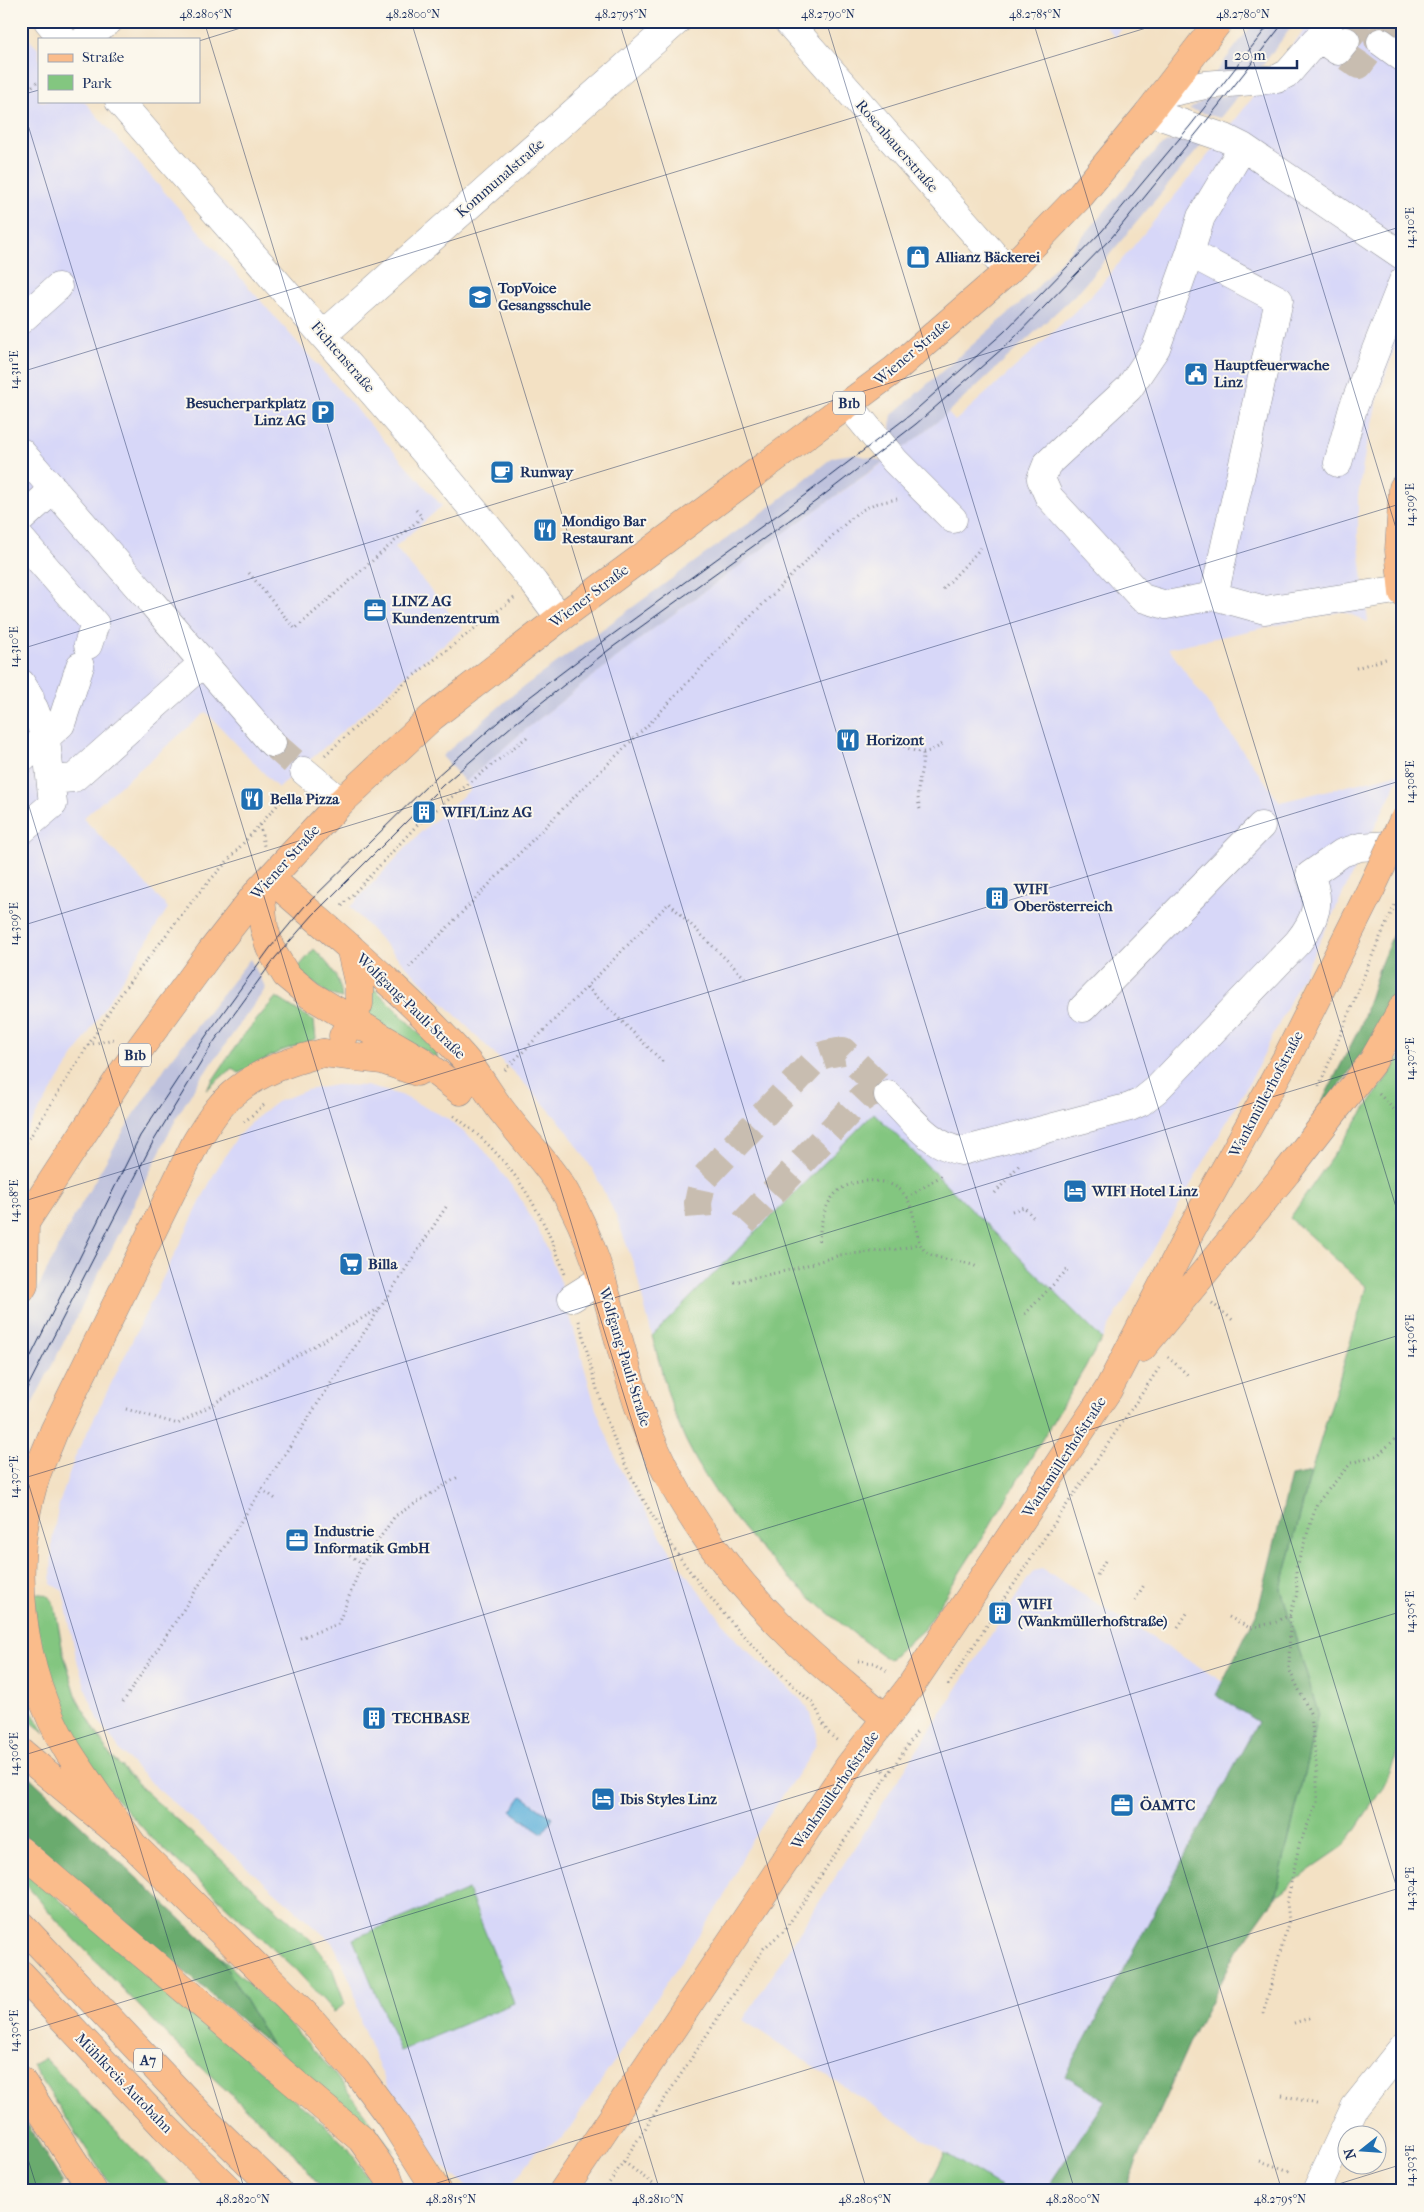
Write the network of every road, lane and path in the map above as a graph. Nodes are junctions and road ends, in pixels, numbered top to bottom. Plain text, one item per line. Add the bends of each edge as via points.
1 (48, 21) edge
2 (109, 21) edge
3 (677, 21) edge
4 (787, 21) edge
5 (1219, 21) edge
6 (62, 38) edge
7 (86, 38) edge
8 (1381, 42) tunnel mouth
9 (1336, 43) tunnel mouth
10 (1403, 58) tunnel mouth
11 (38, 81) edge
12 (21, 96) edge
13 (120, 102) edge
14 (1156, 103) junction
15 (1243, 147) junction
16 (1190, 253) junction
17 (1403, 256) edge
18 (1008, 271) junction
19 (1403, 281) edge
20 (58, 287) dead end
21 (21, 320) edge
22 (324, 334) junction
23 (848, 404) junction
24 (21, 452) edge
25 (1338, 463) dead end
26 (1403, 488) edge
27 (54, 489) junction
28 (415, 509) dead end
29 (945, 511) joint
30 (21, 519) edge
31 (21, 539) edge
32 (981, 548) dead end
33 (249, 573) dead end
34 (943, 589) dead end
35 (1402, 589) edge
36 (520, 593) dead end
37 (1214, 596) junction
38 (560, 618) junction
39 (1389, 658) dead end
40 (204, 663) junction
41 (1356, 668) dead end
42 (28, 696) edge
43 (527, 737) dead end
44 (46, 738) junction
45 (945, 742) dead end
46 (272, 743) tunnel mouth
47 (904, 746) dead end
48 (923, 753) junction
49 (21, 760) edge
50 (306, 772) junction
51 (50, 780) junction
52 (340, 802) junction
53 (920, 809) dead end
54 (1403, 821) edge
55 (1261, 826) dead end
56 (21, 832) edge
57 (1403, 844) edge
58 (1403, 862) edge
59 (1310, 875) junction
60 (265, 883) junction
61 (1396, 903) dead end
62 (340, 908) dead end
63 (350, 947) junction
64 (405, 972) dead end
65 (745, 978) dead end
66 (587, 987) junction
67 (1403, 1007) edge
68 (1083, 1008) dead end
69 (352, 1020) junction
70 (323, 1053) junction
71 (663, 1062) dead end
72 (505, 1070) dead end
73 (1318, 1088) dead end
74 (1373, 1088) dead end
75 (888, 1095) tunnel mouth
76 (271, 1100) dead end
77 (454, 1101) junction
78 (504, 1114) junction
79 (1403, 1119) edge
80 (242, 1124) dead end
81 (21, 1151) edge
82 (947, 1172) dead end
83 (907, 1198) junction
84 (446, 1207) dead end
85 (1012, 1211) dead end
86 (1034, 1218) dead end
87 (23, 1226) edge
88 (818, 1241) dead end
89 (919, 1244) junction
90 (979, 1268) dead end
91 (1069, 1268) dead end
92 (602, 1279) junction
93 (734, 1282) dead end
94 (21, 1290) edge
95 (1218, 1295) dead end
96 (572, 1298) junction
97 (1212, 1302) junction
98 (381, 1308) junction
99 (1206, 1309) dead end
100 (1025, 1314) dead end
101 (1235, 1322) dead end
102 (1173, 1350) dead end
103 (1168, 1357) junction
104 (1190, 1377) dead end
105 (1108, 1390) junction
106 (126, 1410) dead end
107 (28, 1427) dead end
108 (21, 1432) edge
109 (1403, 1432) edge
110 (458, 1477) dead end
111 (262, 1489) junction
112 (277, 1500) dead end
113 (338, 1546) dead end
114 (1106, 1561) dead end
115 (362, 1564) junction
116 (1096, 1575) dead end
117 (1144, 1585) dead end
118 (1135, 1600) dead end
119 (1188, 1612) dead end
120 (1290, 1615) junction
121 (1229, 1617) dead end
122 (1178, 1627) dead end
123 (300, 1638) dead end
124 (948, 1685) dead end
125 (123, 1702) dead end
126 (885, 1718) junction
127 (918, 1730) dead end
128 (828, 1734) dead end
129 (21, 1752) edge
130 (133, 1845) junction
131 (21, 1851) edge
132 (21, 1925) edge
133 (21, 1974) edge
134 (1263, 2014) dead end
135 (1313, 2017) dead end
136 (1294, 2023) dead end
137 (1398, 2063) edge
138 (21, 2080) edge
139 (1282, 2095) dead end
140 (1320, 2105) dead end
141 (1260, 2161) dead end
142 (624, 2162) junction
143 (1290, 2171) dead end
144 (93, 2191) edge
145 (230, 2191) edge
146 (278, 2191) edge
147 (393, 2191) edge
148 (437, 2191) edge
149 (563, 2191) edge
150 (604, 2191) edge
151 (662, 2191) edge
152 (1316, 2191) edge

1 - 6 street
2 - 7 street
3 - 22 street, Kommunalstraße
4 - 18 street, Rosenbauerstraße
5 - 14 main road, Wiener Straße / B1b
8 - 10 street
9 - 14 street via 1277,78 1206,85
11 - 12 path
13 - 22 street, Fichtenstraße
14 - 15 street
14 - 18 main road, Wiener Straße / B1b via 1080,195
15 - 16 street via 1201,217
15 - 17 street
16 - 37 street via 1279,300
16 - 37 street via 1156,348 1129,388 1047,464 1041,478 1049,497 1142,598 1166,605
18 - 23 main road, Wiener Straße / B1b via 894,370
19 - 25 street via 1353,408
20 - 21 street
22 - 38 street, Fichtenstraße via 448,479
23 - 29 street via 895,461
23 - 38 main road, Wiener Straße / B1b
24 - 27 street
26 - 35 main road via 1399,550
27 - 30 street
27 - 40 street
28 - 33 path via 422,517 295,629
29 - 64 path via 892,499 858,512 752,615
31 - 44 street via 95,624 61,724
32 - 34 path
35 - 37 street via 1265,610
36 - 50 path via 408,680
38 - 52 main road, Wiener Straße / B1b via 432,717
39 - 41 path
40 - 46 street
40 - 51 street via 74,778
42 - 44 street
43 - 62 path via 418,824
44 - 49 street
44 - 51 street
45 - 48 path
47 - 48 path
48 - 53 path via 917,786
50 - 52 street
50 - 81 path via 163,937 122,992
51 - 56 street via 53,804
52 - 60 main road, Wiener Straße / B1b
54 - 105 main road, Wankmüllerhofstraße, bridge via 1286,1059 1191,1230
55 - 68 street
57 - 59 street via 1360,847 1342,853
58 - 59 street via 1376,860
59 - 75 street via 1317,891 1315,912 1308,929 1141,1102 962,1151 948,1149 932,1139
60 - 63 main road, Wolfgang-Pauli-Straße
60 - 69 main road, Wolfgang-Pauli-Straße via 264,926 270,948 286,975 310,995
60 - 87 main road, Wiener Straße / B1b via 126,1066
61 - 73 path
63 - 69 main road, Wolfgang-Pauli-Straße via 359,986 359,1004
63 - 78 main road, Wolfgang-Pauli-Straße via 461,1054
65 - 66 path via 669,903
66 - 71 path
66 - 72 path
67 - 105 main road, Wankmüllerhofstraße via 1373,1061 1287,1172
69 - 70 main road, Wolfgang-Pauli-Straße via 334,1047
69 - 77 main road, Wolfgang-Pauli-Straße via 420,1060
70 - 77 main road, Wolfgang-Pauli-Straße via 382,1060 417,1072
70 - 130 main road via 269,1070 242,1087 219,1108 196,1142 54,1430 37,1474 25,1535 22,1596 35,1678 68,1751
74 - 79 path
76 - 80 path
77 - 78 main road, Wolfgang-Pauli-Straße
77 - 96 path via 471,1128 496,1151 516,1177 554,1243
78 - 92 main road, Wolfgang-Pauli-Straße via 548,1164 566,1193 583,1224
82 - 83 path
83 - 88 path via 882,1181 866,1180 848,1186 835,1194 828,1206
83 - 89 path
84 - 98 path
85 - 86 path via 1024,1207
87 - 94 main road via 24,1285
89 - 90 path via 926,1253 969,1262
89 - 93 path via 840,1255
91 - 100 path
92 - 96 street
92 - 126 main road, Wolfgang-Pauli-Straße via 643,1419 659,1460 698,1527 731,1571 786,1632
95 - 97 path
96 - 128 path via 609,1426 643,1499 709,1597 787,1681 811,1701
97 - 99 path
97 - 101 path
98 - 106 path via 178,1424
98 - 111 path
102 - 103 path
103 - 104 path
103 - 124 path via 1141,1392
105 - 126 main road, Wankmüllerhofstraße via 1006,1546 910,1687
107 - 108 path
109 - 120 path via 1378,1455 1351,1463 1317,1503 1296,1570 1297,1594
110 - 115 path via 395,1516
111 - 112 path
111 - 125 path
113 - 115 path
114 - 116 path
115 - 123 path via 338,1624
117 - 118 path
119 - 122 path
120 - 121 path via 1250,1628
120 - 134 path via 1290,1669 1311,1714 1317,1803 1297,1853 1287,1903 1289,1920
126 - 149 main road, Wankmüllerhofstraße via 849,1766
127 - 142 path via 784,1931 764,1948
129 - 130 main road
130 - 148 main road via 312,2022 356,2071 393,2121
131 - 147 main road via 361,2139 388,2178
132 - 146 main road, A7 via 204,2119
133 - 145 main road, Mühlkreis Autobahn / A7
135 - 136 path
137 - 152 street via 1355,2107
138 - 144 main road
139 - 140 path
141 - 143 path
142 - 150 path
142 - 151 path

